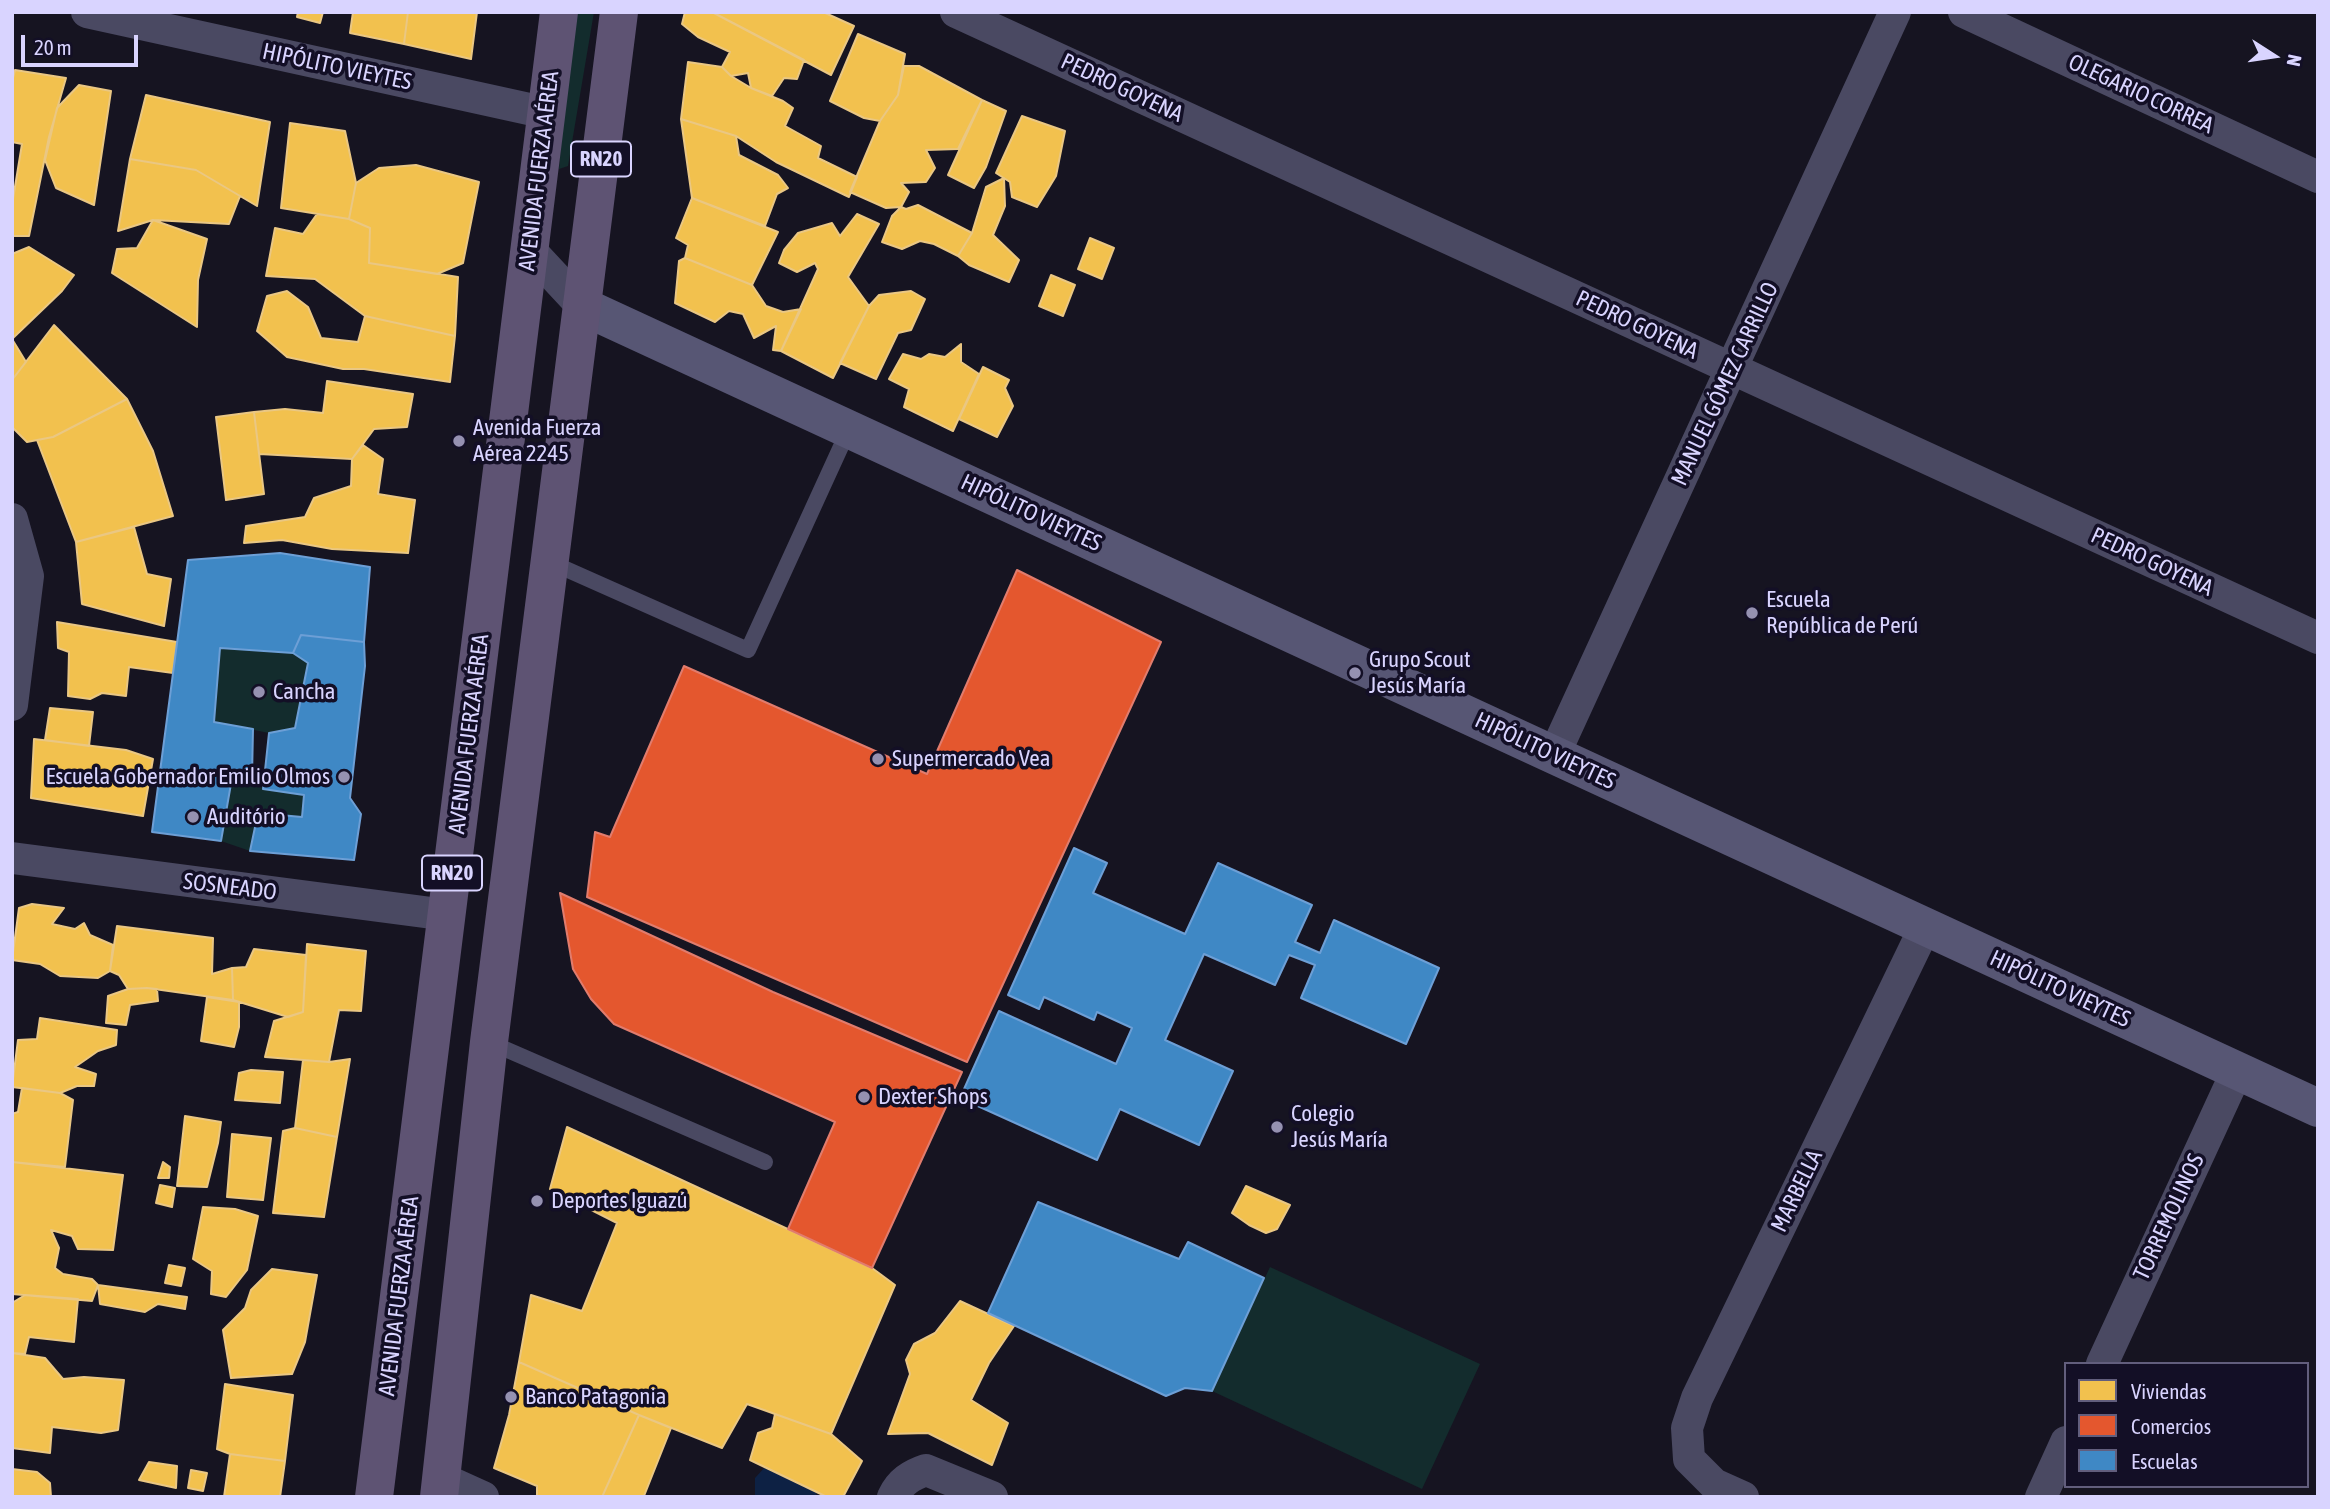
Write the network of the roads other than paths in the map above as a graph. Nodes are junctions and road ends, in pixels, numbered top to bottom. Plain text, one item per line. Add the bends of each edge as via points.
1 (87, 12) edge
2 (559, 12) edge
3 (620, 12) edge
4 (956, 12) edge
5 (1895, 12) edge
6 (1964, 12) edge
7 (547, 113) junction
8 (2318, 177) edge
9 (529, 249) junction
10 (582, 306) junction
11 (1732, 369) junction
12 (849, 429) junction
13 (12, 519) edge
14 (550, 562) junction
15 (2318, 638) edge
16 (12, 705) edge
17 (1554, 755) junction
18 (12, 858) edge
19 (447, 915) junction
20 (1925, 927) junction
21 (489, 1042) junction
22 (2237, 1071) junction
23 (2318, 1108) edge
24 (765, 1162) dead end
25 (2103, 1362) edge
26 (2064, 1446) edge
27 (440, 1487) edge
28 (374, 1497) edge
29 (483, 1497) edge
30 (893, 1497) edge
31 (992, 1497) edge
32 (1744, 1497) edge
33 (2041, 1497) edge

1 - 7 street, HIPÓLITO VIEYTES
2 - 7 main road, AVENIDA FUERZA AÉREA / RN20
3 - 10 main road, RN20
4 - 11 street, PEDRO GOYENA
5 - 11 street, MANUEL GÓMEZ CARRILLO
6 - 8 street, OLEGARIO CORREA
7 - 9 main road, AVENIDA FUERZA AÉREA / RN20
9 - 10 street
9 - 19 main road, AVENIDA FUERZA AÉREA / RN20
10 - 12 street, HIPÓLITO VIEYTES
10 - 14 main road, RN20
11 - 15 street, PEDRO GOYENA
11 - 17 street, MANUEL GÓMEZ CARRILLO
12 - 14 lane via 748,650
12 - 17 street, HIPÓLITO VIEYTES
13 - 16 street via 28,576
14 - 21 main road, RN20
17 - 20 street, HIPÓLITO VIEYTES
18 - 19 street, SOSNEADO
19 - 28 main road, AVENIDA FUERZA AÉREA / RN20
20 - 22 street, HIPÓLITO VIEYTES
20 - 32 street, MARBELLA via 1697,1398 1687,1428 1689,1460 1714,1484
21 - 24 lane
21 - 27 main road, RN20
22 - 23 street, HIPÓLITO VIEYTES
22 - 25 street, TORREMOLINOS
26 - 33 street
27 - 29 street
30 - 31 street via 912,1475 926,1470

